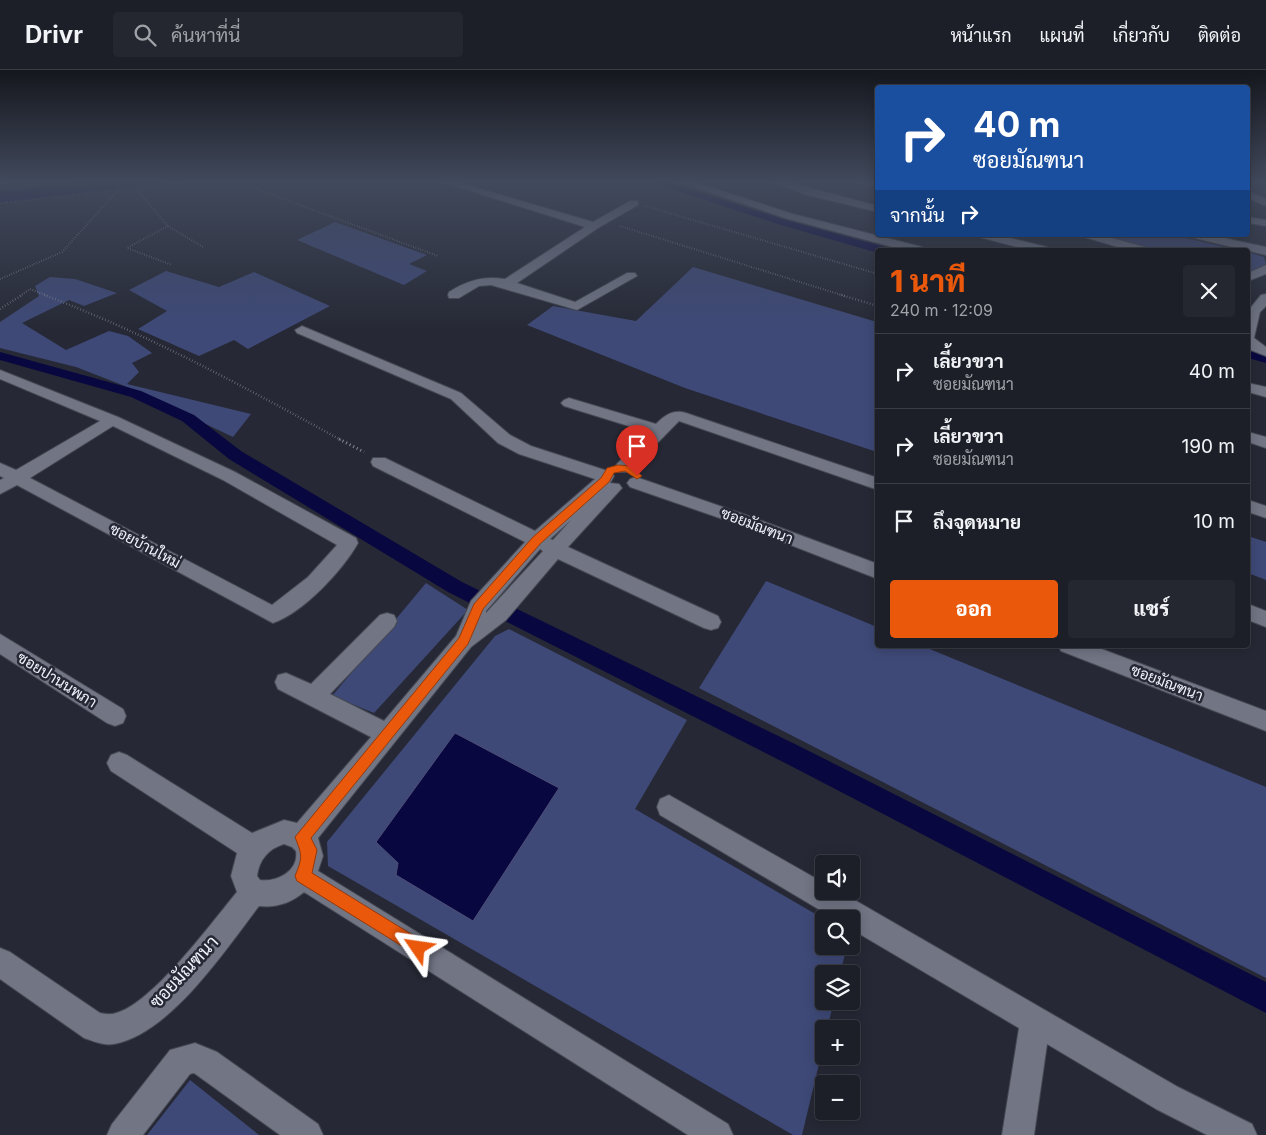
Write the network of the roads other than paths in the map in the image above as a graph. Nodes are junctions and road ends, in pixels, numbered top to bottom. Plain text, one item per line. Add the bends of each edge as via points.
1 (587, 231) edge
2 (844, 231) edge
3 (905, 237) edge
4 (991, 237) edge
5 (1095, 237) edge
6 (1202, 237) edge
7 (898, 245) junction
8 (910, 248) edge
9 (1035, 248) edge
10 (1134, 248) edge
11 (1249, 248) edge
12 (1250, 248) edge
13 (1266, 252) edge
14 (1266, 269) edge
15 (631, 276) dead end
16 (1250, 276) edge
17 (505, 285) junction
18 (454, 295) dead end
19 (1266, 298) edge
20 (1260, 313) edge
21 (302, 330) dead end
22 (1250, 334) edge
23 (1250, 342) edge
24 (1266, 352) edge
25 (0, 374) edge
26 (1250, 388) edge
27 (1266, 392) edge
28 (568, 403) dead end
29 (112, 420) junction
30 (659, 430) junction
31 (1250, 438) edge
32 (1266, 442) edge
33 (371, 457) road end
34 (0, 468) edge
35 (623, 468) junction
36 (17, 477) junction
37 (608, 481) junction
38 (636, 483) junction
39 (875, 483) edge
40 (0, 488) edge
41 (1250, 507) edge
42 (1266, 512) edge
43 (537, 540) junction
44 (555, 549) junction
45 (875, 571) edge
46 (1250, 613) edge
47 (1266, 618) edge
48 (387, 621) dead end
49 (711, 622) dead end
50 (464, 641) junction
51 (0, 643) edge
52 (1076, 648) edge
53 (286, 682) dead end
54 (315, 695) junction
55 (115, 716) dead end
56 (1266, 721) edge
57 (388, 734) junction
58 (119, 763) dead end
59 (669, 807) dead end
60 (302, 837) junction
61 (254, 848) junction
62 (302, 876) junction
63 (254, 892) junction
64 (0, 962) edge
65 (1036, 1021) junction
66 (123, 1135) edge
67 (307, 1135) edge
68 (718, 1135) edge
69 (1018, 1135) edge
70 (1241, 1135) edge

1 - 17 street
2 - 7 street
3 - 7 street
4 - 9 street
5 - 10 street
6 - 11 street
7 - 8 street
12 - 13 street
14 - 16 street
15 - 17 street via 577,306
17 - 18 street via 479,282
19 - 20 street
20 - 22 street
21 - 37 street via 456,396 504,439
23 - 24 street
25 - 29 street
26 - 27 street
28 - 30 street
29 - 36 street
29 - 36 street, ซอยบ้านใหม่ via 229,476 349,543 331,567 289,605 273,614
30 - 35 street
30 - 39 street via 671,418 680,416
31 - 32 street
33 - 43 street
34 - 36 street, ซอยบ้านใหม่
35 - 37 street via 610,470
35 - 38 street, ซอยมัณฑนา via 635,473
36 - 40 street
37 - 38 street via 628,488
37 - 43 street
37 - 44 street
38 - 45 street, ซอยมัณฑนา
41 - 42 street
43 - 44 street
43 - 50 street via 478,607
44 - 49 street
44 - 50 street via 499,614
46 - 47 street
48 - 54 street
50 - 57 street
51 - 55 street, ซอยปานนพภา
52 - 56 street, ซอยมัณฑนา
53 - 54 street
54 - 57 street
57 - 60 street
58 - 61 street
59 - 65 street
60 - 61 street via 284,832 263,840
60 - 62 street via 309,850
61 - 63 street via 246,863 244,878
62 - 63 street via 274,895
62 - 68 street
63 - 64 street, ซอยมัณฑนา via 165,997 132,1022 113,1029 95,1027
65 - 69 street
65 - 70 street via 1167,1098
66 - 67 street via 181,1062 195,1058

